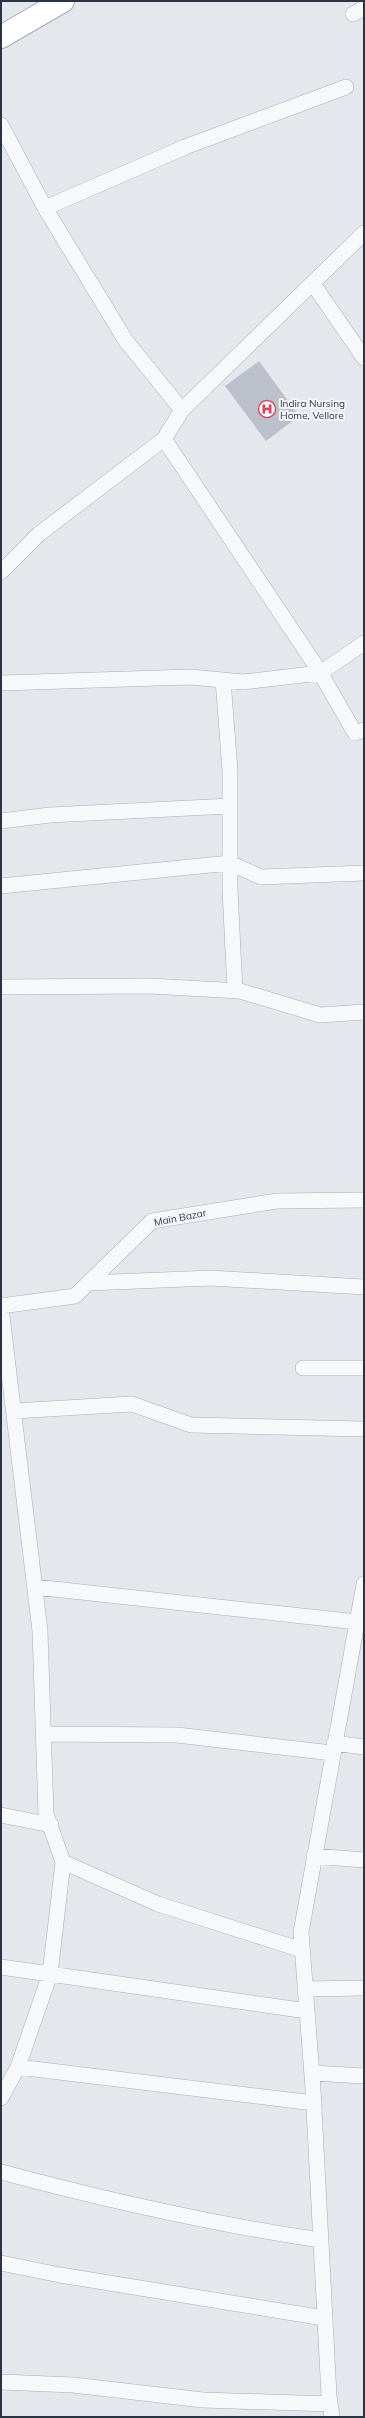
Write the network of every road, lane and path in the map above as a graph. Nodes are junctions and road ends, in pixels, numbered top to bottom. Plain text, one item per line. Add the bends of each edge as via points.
1 (63, 1) edge
2 (1, 37) edge
3 (346, 86) dead end
4 (1, 125) edge
5 (45, 208) junction
6 (364, 233) edge
7 (313, 284) junction
8 (364, 358) edge
9 (182, 410) junction
10 (164, 440) junction
11 (1, 572) edge
12 (364, 643) edge
13 (320, 673) junction
14 (223, 680) junction
15 (1, 684) edge
16 (364, 730) edge
17 (230, 806) junction
18 (1, 821) edge
19 (230, 863) junction
20 (364, 873) edge
21 (1, 886) edge
22 (1, 987) edge
23 (235, 991) junction
24 (364, 1012) edge
25 (364, 1200) edge
26 (88, 1283) junction
27 (364, 1287) edge
28 (1, 1307) edge
29 (303, 1368) dead end
30 (364, 1368) edge
31 (14, 1411) junction
32 (364, 1429) edge
33 (364, 1584) edge
34 (35, 1587) junction
35 (357, 1622) junction
36 (358, 1650) edge
37 (43, 1734) junction
38 (364, 1747) edge
39 (333, 1748) junction
40 (1, 1815) edge
41 (50, 1825) junction
42 (314, 1856) junction
43 (364, 1860) edge
44 (63, 1862) junction
45 (302, 1950) junction
46 (1, 1967) edge
47 (50, 1974) junction
48 (364, 1988) edge
49 (305, 1989) junction
50 (307, 2011) junction
51 (18, 2067) junction
52 (312, 2072) junction
53 (364, 2076) edge
54 (1, 2098) edge
55 (314, 2103) junction
56 (1, 2172) edge
57 (320, 2240) junction
58 (1, 2263) edge
59 (324, 2318) junction
60 (1, 2382) edge
61 (331, 2411) edge

1 - 2 main road
3 - 5 street via 185,147
4 - 5 street
5 - 9 street via 126,341
6 - 7 street
7 - 8 street
7 - 9 street
9 - 10 street
10 - 11 street via 39,534
10 - 13 street
12 - 13 street
13 - 14 street via 243,682
13 - 16 street via 355,733
14 - 15 street via 184,677
14 - 17 street
17 - 18 street via 50,815
17 - 19 street
19 - 20 street via 261,877
19 - 21 street
19 - 23 street
22 - 23 street via 150,986
23 - 24 street via 320,1015
25 - 26 street, Main Bazar via 277,1201 152,1221
26 - 27 street via 211,1278
26 - 28 street, Main Bazar via 75,1296
28 - 31 street
29 - 30 street
31 - 32 street via 132,1404 191,1425
31 - 34 street
33 - 35 street
34 - 35 street
34 - 37 street via 40,1630
35 - 36 street
36 - 39 street
37 - 39 street via 177,1735
37 - 41 street via 46,1814
38 - 39 street
39 - 42 street
40 - 41 street
41 - 44 street
42 - 43 street
42 - 45 street via 301,1932
44 - 45 street via 158,1904
44 - 47 street
45 - 49 street
46 - 47 street
47 - 50 street
47 - 51 street
48 - 49 street
49 - 50 street
50 - 52 street
51 - 54 street
51 - 55 street
52 - 53 street
52 - 55 street
55 - 57 street
56 - 57 street via 228,2226
57 - 59 street
58 - 59 street
59 - 61 street
60 - 61 street via 73,2386

